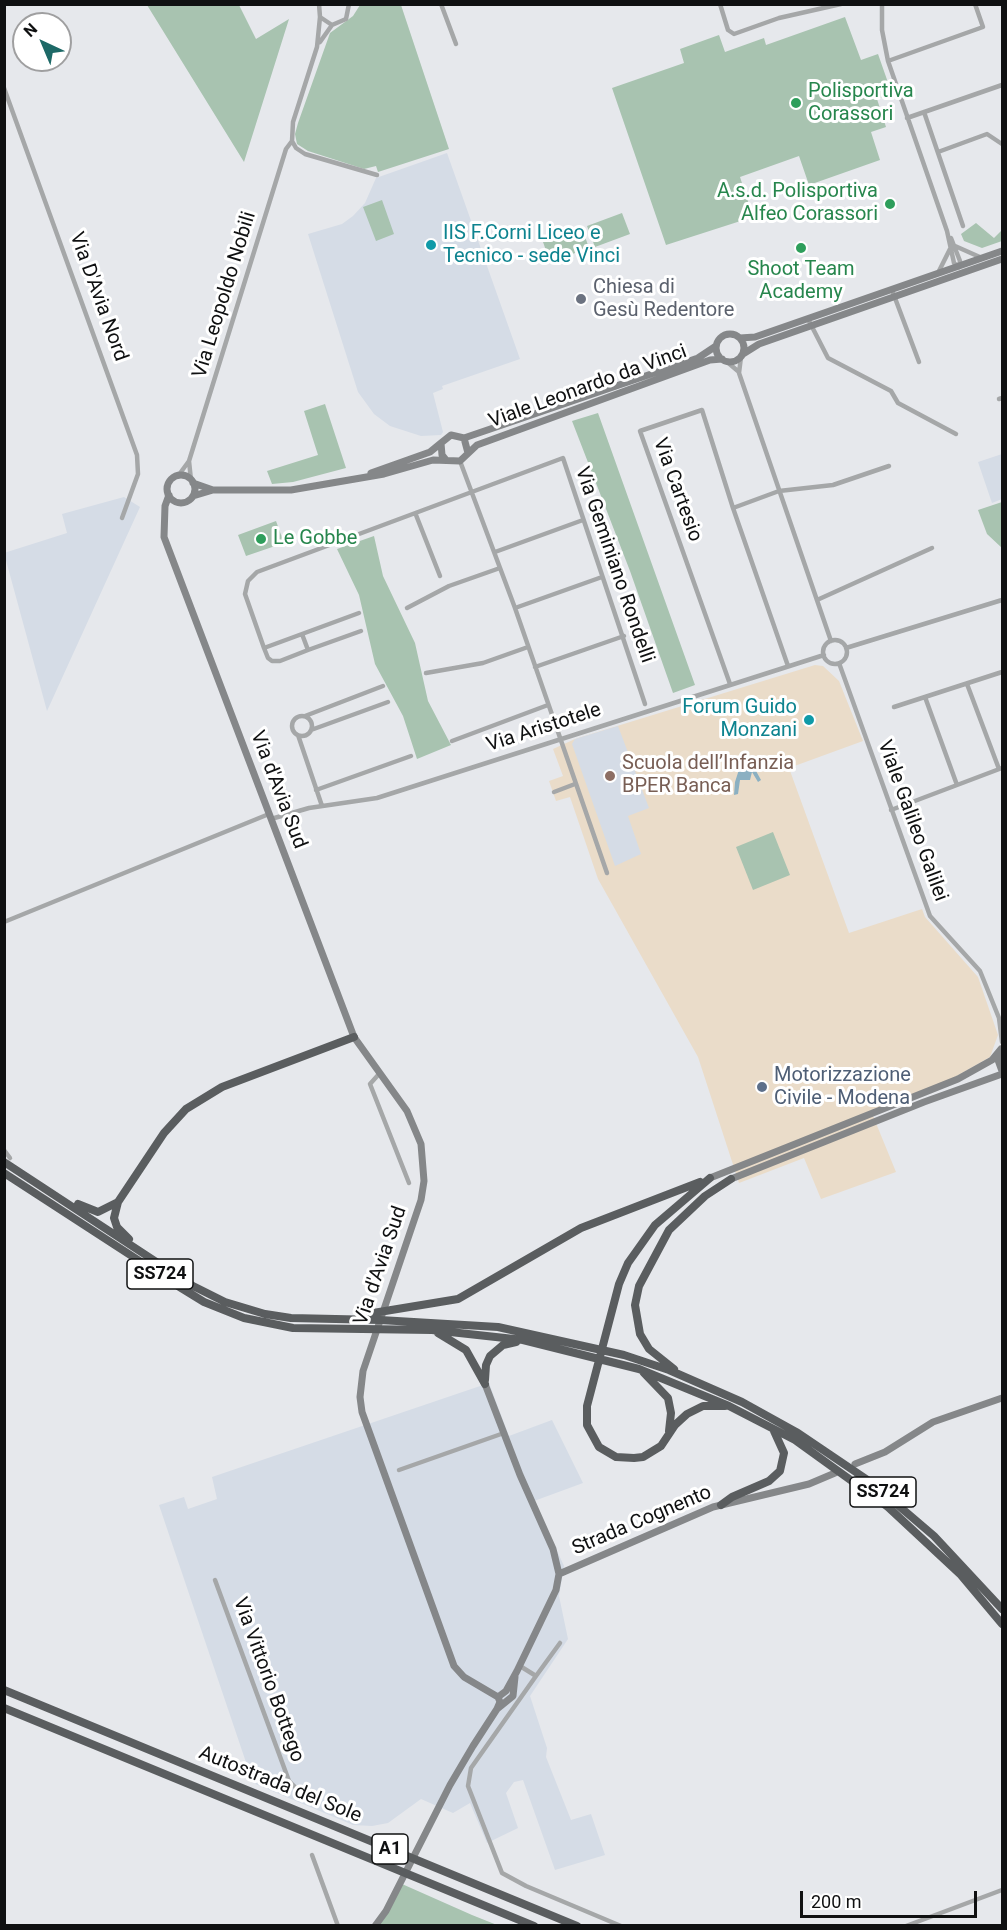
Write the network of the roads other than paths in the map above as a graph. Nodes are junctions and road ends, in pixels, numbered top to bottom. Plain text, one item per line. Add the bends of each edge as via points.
1 (319, 4) edge
2 (349, 4) edge
3 (441, 4) edge
4 (720, 4) edge
5 (841, 4) edge
6 (882, 4) edge
7 (975, 4) edge
8 (320, 17) junction
9 (332, 25) junction
10 (456, 44) dead end
11 (317, 47) junction
12 (888, 61) junction
13 (1002, 85) edge
14 (4, 88) edge
15 (924, 112) junction
16 (908, 118) junction
17 (292, 141) junction
18 (1002, 144) edge
19 (938, 152) junction
20 (377, 175) dead end
21 (963, 226) dead end
22 (953, 247) junction
23 (1002, 251) edge
24 (982, 258) junction
25 (1002, 259) edge
26 (959, 267) junction
27 (936, 275) junction
28 (954, 275) junction
29 (893, 293) junction
30 (809, 323) junction
31 (740, 338) junction
32 (716, 346) junction
33 (742, 355) junction
34 (724, 360) junction
35 (919, 362) dead end
36 (739, 372) junction
37 (956, 434) dead end
38 (464, 438) junction
39 (441, 443) junction
40 (468, 453) junction
41 (446, 459) junction
42 (189, 461) junction
43 (460, 461) junction
44 (890, 466) dead end
45 (178, 476) junction
46 (360, 477) junction
47 (192, 482) junction
48 (213, 490) junction
49 (473, 490) junction
50 (779, 491) junction
51 (169, 495) junction
52 (193, 496) junction
53 (177, 502) junction
54 (733, 508) junction
55 (165, 512) junction
56 (416, 515) junction
57 (122, 518) dead end
58 (583, 520) junction
59 (932, 548) dead end
60 (495, 552) junction
61 (500, 568) junction
62 (440, 576) dead end
63 (602, 577) junction
64 (817, 600) junction
65 (1002, 600) edge
66 (407, 608) dead end
67 (515, 608) junction
68 (359, 613) dead end
69 (361, 631) dead end
70 (302, 634) junction
71 (624, 636) junction
72 (831, 641) junction
73 (528, 647) junction
74 (264, 648) junction
75 (846, 648) junction
76 (308, 650) junction
77 (824, 655) junction
78 (839, 663) junction
79 (788, 666) junction
80 (535, 667) junction
81 (1002, 672) edge
82 (426, 673) dead end
83 (730, 684) junction
84 (967, 684) junction
85 (383, 686) dead end
86 (925, 697) junction
87 (388, 702) dead end
88 (645, 704) dead end
89 (548, 705) junction
90 (894, 707) dead end
91 (305, 716) junction
92 (311, 730) junction
93 (298, 735) junction
94 (560, 739) junction
95 (452, 741) dead end
96 (411, 756) dead end
97 (1001, 768) edge
98 (575, 784) junction
99 (957, 785) junction
100 (316, 790) junction
101 (554, 792) dead end
102 (322, 806) junction
103 (891, 810) junction
104 (270, 816) junction
105 (607, 873) dead end
106 (4, 922) edge
107 (1001, 1020) edge
108 (354, 1037) junction
109 (1002, 1046) edge
110 (1002, 1073) edge
111 (379, 1074) junction
112 (4, 1150) edge
113 (7, 1160) edge
114 (4, 1173) edge
115 (21, 1173) junction
116 (710, 1178) junction
117 (731, 1179) junction
118 (409, 1183) dead end
119 (681, 1200) junction
120 (118, 1202) junction
121 (162, 1265) junction
122 (319, 1320) junction
123 (432, 1330) junction
124 (524, 1340) junction
125 (639, 1369) junction
126 (681, 1375) junction
127 (485, 1384) junction
128 (1002, 1398) edge
129 (729, 1406) junction
130 (772, 1428) junction
131 (504, 1433) junction
132 (669, 1434) junction
133 (855, 1464) dead end
134 (399, 1470) dead end
135 (836, 1473) dead end
136 (721, 1505) junction
137 (559, 1574) junction
138 (215, 1580) dead end
139 (1002, 1609) edge
140 (1002, 1624) edge
141 (560, 1643) dead end
142 (518, 1669) junction
143 (536, 1676) junction
144 (4, 1690) edge
145 (499, 1698) junction
146 (4, 1708) edge
147 (497, 1709) junction
148 (297, 1789) dead end
149 (312, 1854) dead end
150 (1002, 1890) edge
151 (338, 1926) edge
152 (375, 1926) edge
153 (534, 1926) edge
154 (577, 1926) edge
155 (621, 1926) edge
156 (906, 1926) edge

1 - 8 street, Via Leopoldo Nobili
2 - 9 street, Via Leopoldo Nobili via 346,19
3 - 10 street
4 - 5 street via 728,30 734,34 778,18
6 - 12 street
7 - 12 street via 983,27
8 - 9 street
8 - 11 street, Via Leopoldo Nobili
9 - 11 street, Via Leopoldo Nobili
11 - 17 street, Via Leopoldo Nobili via 293,122
12 - 16 street
13 - 15 street
14 - 57 street, Via D'Avia Nord via 137,455 138,474
15 - 16 street
15 - 19 street
16 - 22 street
17 - 20 street via 305,154
17 - 42 street, Via Leopoldo Nobili via 286,149
18 - 19 street via 987,134
19 - 21 street
22 - 24 street
22 - 26 street via 954,263
22 - 27 street
23 - 24 street
24 - 26 street
25 - 28 street
26 - 27 street
26 - 28 street
27 - 29 street
28 - 29 street
29 - 30 street
29 - 35 street
30 - 31 street via 755,338
30 - 33 street
30 - 37 street via 828,358 891,391 898,403
31 - 32 street via 726,334
31 - 33 street
32 - 34 street
32 - 38 street, Viale Leonardo da Vinci via 698,358
33 - 34 street via 735,361
33 - 36 street
34 - 36 street
34 - 40 street, Viale Leonardo da Vinci via 710,360 477,445
36 - 50 street
38 - 39 street via 451,435
38 - 40 street
39 - 41 street
39 - 46 street via 430,452
40 - 43 street
41 - 43 street
41 - 46 street
42 - 45 street, Via Leopoldo Nobili
42 - 47 street, Via Leopoldo Nobili
43 - 49 street
44 - 50 street via 833,485
45 - 47 street
45 - 51 street via 168,485
46 - 48 street via 284,490
47 - 48 street
47 - 52 street
48 - 52 street
49 - 56 street
49 - 58 street, Via Geminiano Rondelli via 562,458
49 - 60 street
50 - 54 street
50 - 64 street
51 - 53 street
51 - 55 street, Via d'Avia Sud
52 - 53 street
53 - 55 street
54 - 79 street, Via Cartesio
54 - 83 street, Via Cartesio via 702,410 640,431
55 - 104 street, Via d'Avia Sud via 164,537
56 - 62 street
56 - 74 street via 254,574 246,585 246,594
58 - 60 street
58 - 63 street, Via Geminiano Rondelli
59 - 64 street
60 - 61 street
61 - 66 street via 449,586
61 - 67 street
63 - 67 street
63 - 71 street, Via Geminiano Rondelli
64 - 72 street
65 - 75 street
67 - 73 street
68 - 70 street
69 - 76 street
70 - 74 street
70 - 76 street
71 - 80 street
71 - 88 street, Via Geminiano Rondelli
72 - 75 street via 841,642
72 - 77 street via 825,646
73 - 80 street
73 - 82 street via 483,663
74 - 76 street via 268,658 275,662
75 - 78 street via 845,658
77 - 78 street via 829,663
77 - 79 street, Via Aristotele
78 - 103 street, Viale Galileo Galilei
79 - 83 street, Via Aristotele
80 - 89 street
81 - 84 street
83 - 94 street, Via Aristotele
84 - 86 street
84 - 97 street
85 - 91 street
86 - 90 street
86 - 99 street
87 - 92 street
89 - 94 street
89 - 95 street
91 - 92 street via 311,721
91 - 93 street via 295,718 291,724
92 - 93 street via 304,736
93 - 100 street
94 - 98 street
94 - 102 street, Via Aristotele via 377,798
96 - 100 street
97 - 99 street
98 - 101 street
98 - 105 street
99 - 103 street
100 - 102 street
102 - 104 street, Via Aristotele
103 - 107 street, Viale Galileo Galilei via 930,916 980,971
104 - 106 street, Via Aristotele
104 - 108 street, Via d'Avia Sud
107 - 109 street, Viale Galileo Galilei
108 - 111 street, Via d'Avia Sud
108 - 120 highway via 197,1100 164,1133
109 - 110 street via 998,1060
109 - 116 street via 992,1060 958,1079
110 - 117 street
111 - 118 street, Via d'Avia Sud via 370,1084
111 - 145 street, Via d'Avia Sud via 407,1111 424,1161 421,1200 363,1371 362,1412 454,1666 464,1677
112 - 113 street
113 - 115 highway, SS724
114 - 123 highway, SS724 via 178,1286 222,1310 293,1328
115 - 120 highway via 94,1211
115 - 121 highway, SS724
116 - 119 highway
116 - 122 highway via 581,1228 458,1299
117 - 119 highway
117 - 126 highway via 705,1196 669,1230 639,1286 635,1305 640,1334 654,1353
119 - 132 highway via 640,1244 619,1284 587,1406 587,1425 592,1437 599,1447 616,1457 643,1457 661,1446
120 - 121 highway via 114,1218 117,1227
121 - 122 highway, SS724 via 225,1302 265,1314
122 - 126 highway, SS724 via 498,1327 581,1344
123 - 124 highway, SS724
123 - 127 highway via 466,1350
124 - 125 highway, SS724
124 - 127 highway via 495,1350 486,1365
125 - 129 highway, SS724
125 - 132 highway via 668,1398
126 - 139 highway, SS724 via 798,1432 872,1483 934,1536
127 - 131 street
128 - 133 street via 933,1422 885,1452
129 - 130 highway, SS724
129 - 132 highway via 694,1410 680,1419
130 - 136 highway via 783,1453 780,1471 769,1481
130 - 140 highway, SS724 via 888,1507 960,1574
131 - 134 street
131 - 137 street via 553,1549
135 - 136 street, Strada Cognento via 809,1484
136 - 137 street, Strada Cognento
137 - 142 street, Strada Cognento via 556,1590
138 - 148 street, Via Vittorio Bottego via 289,1781
141 - 143 street
142 - 143 street
142 - 145 street, Strada Cognento
142 - 147 street, Strada Cognento via 513,1696
143 - 155 street via 471,1768 468,1786 502,1873
144 - 154 highway, Autostrada del Sole / A1
145 - 147 street, Strada Cognento
146 - 153 highway, Autostrada del Sole / A1
147 - 152 street, Strada Cognento via 450,1785
149 - 151 street
150 - 156 street

